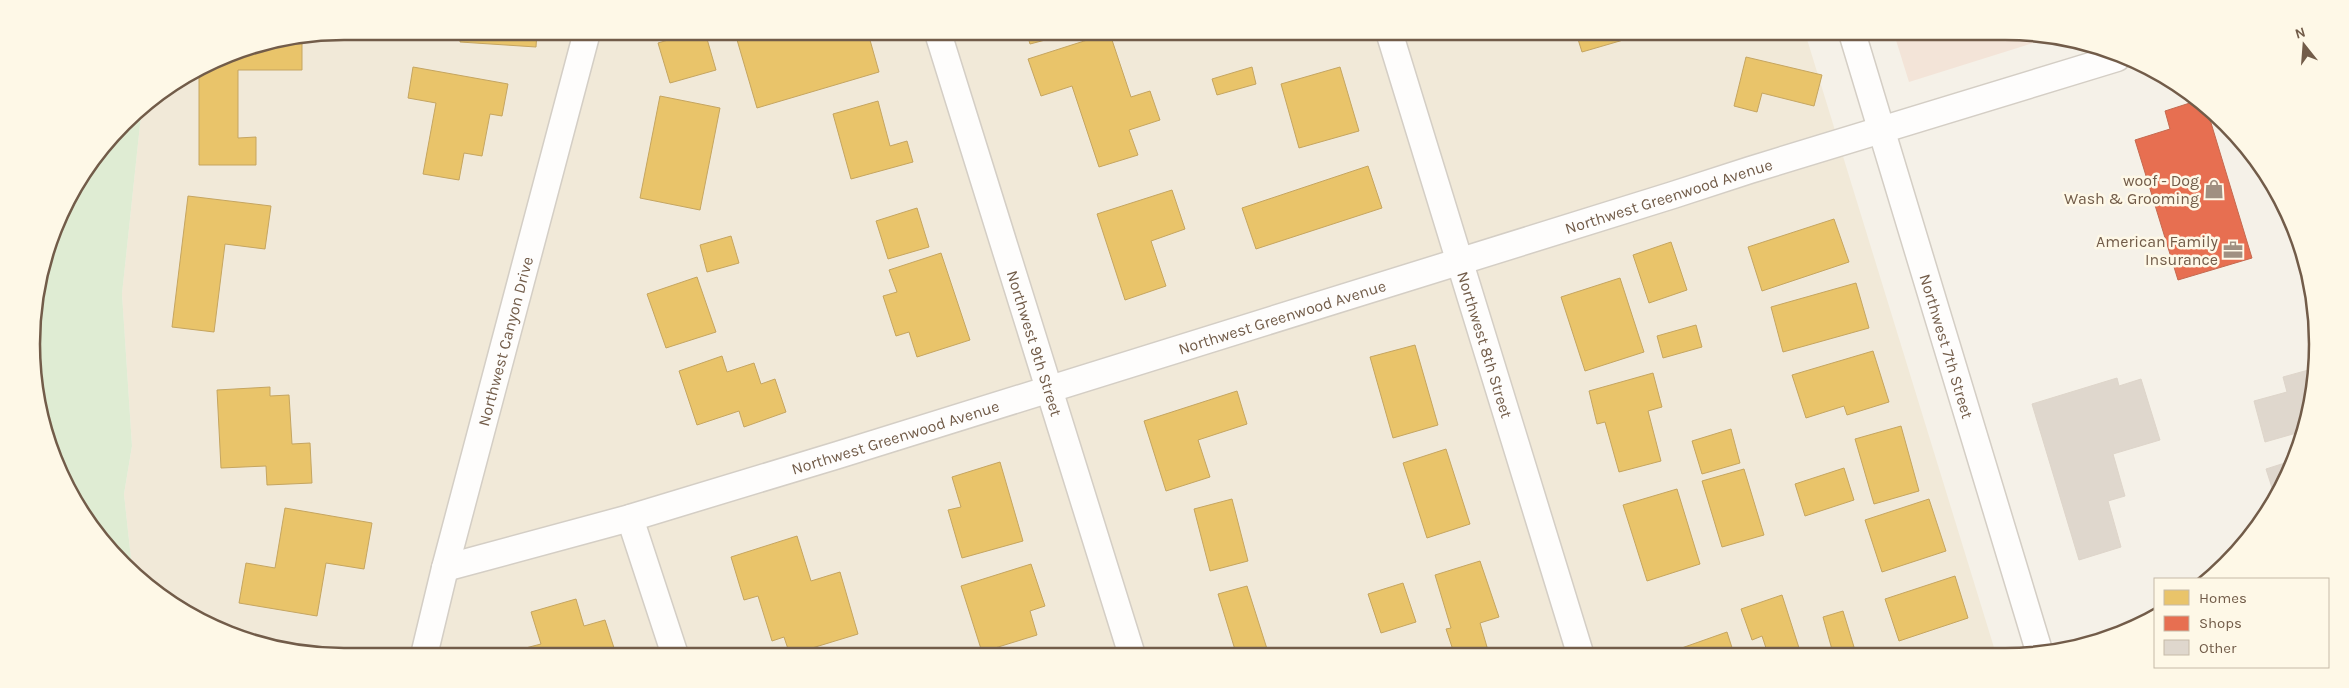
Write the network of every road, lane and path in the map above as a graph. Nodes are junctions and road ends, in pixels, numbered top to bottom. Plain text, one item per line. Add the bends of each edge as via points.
1 (586, 40) edge
2 (940, 40) edge
3 (1392, 40) edge
4 (1854, 40) edge
5 (2112, 60) edge
6 (1881, 131) junction
7 (1460, 261) junction
8 (1049, 388) junction
9 (630, 518) junction
10 (445, 568) junction
11 (2037, 646) edge
12 (426, 648) edge
13 (673, 648) edge
14 (1130, 648) edge
15 (1578, 648) edge

1 - 10 street, Northwest Canyon Drive
2 - 8 street, Northwest 9th Street
3 - 7 street, Northwest 8th Street
4 - 6 street, Northwest 7th Street
5 - 6 street, Northwest Greenwood Avenue
6 - 7 street, Northwest Greenwood Avenue
6 - 11 street, Northwest 7th Street
7 - 8 street, Northwest Greenwood Avenue
7 - 15 street, Northwest 8th Street
8 - 9 street, Northwest Greenwood Avenue
8 - 14 street, Northwest 9th Street
9 - 10 street, Northwest Greenwood Avenue
9 - 13 street
10 - 12 street, Northwest Canyon Drive

